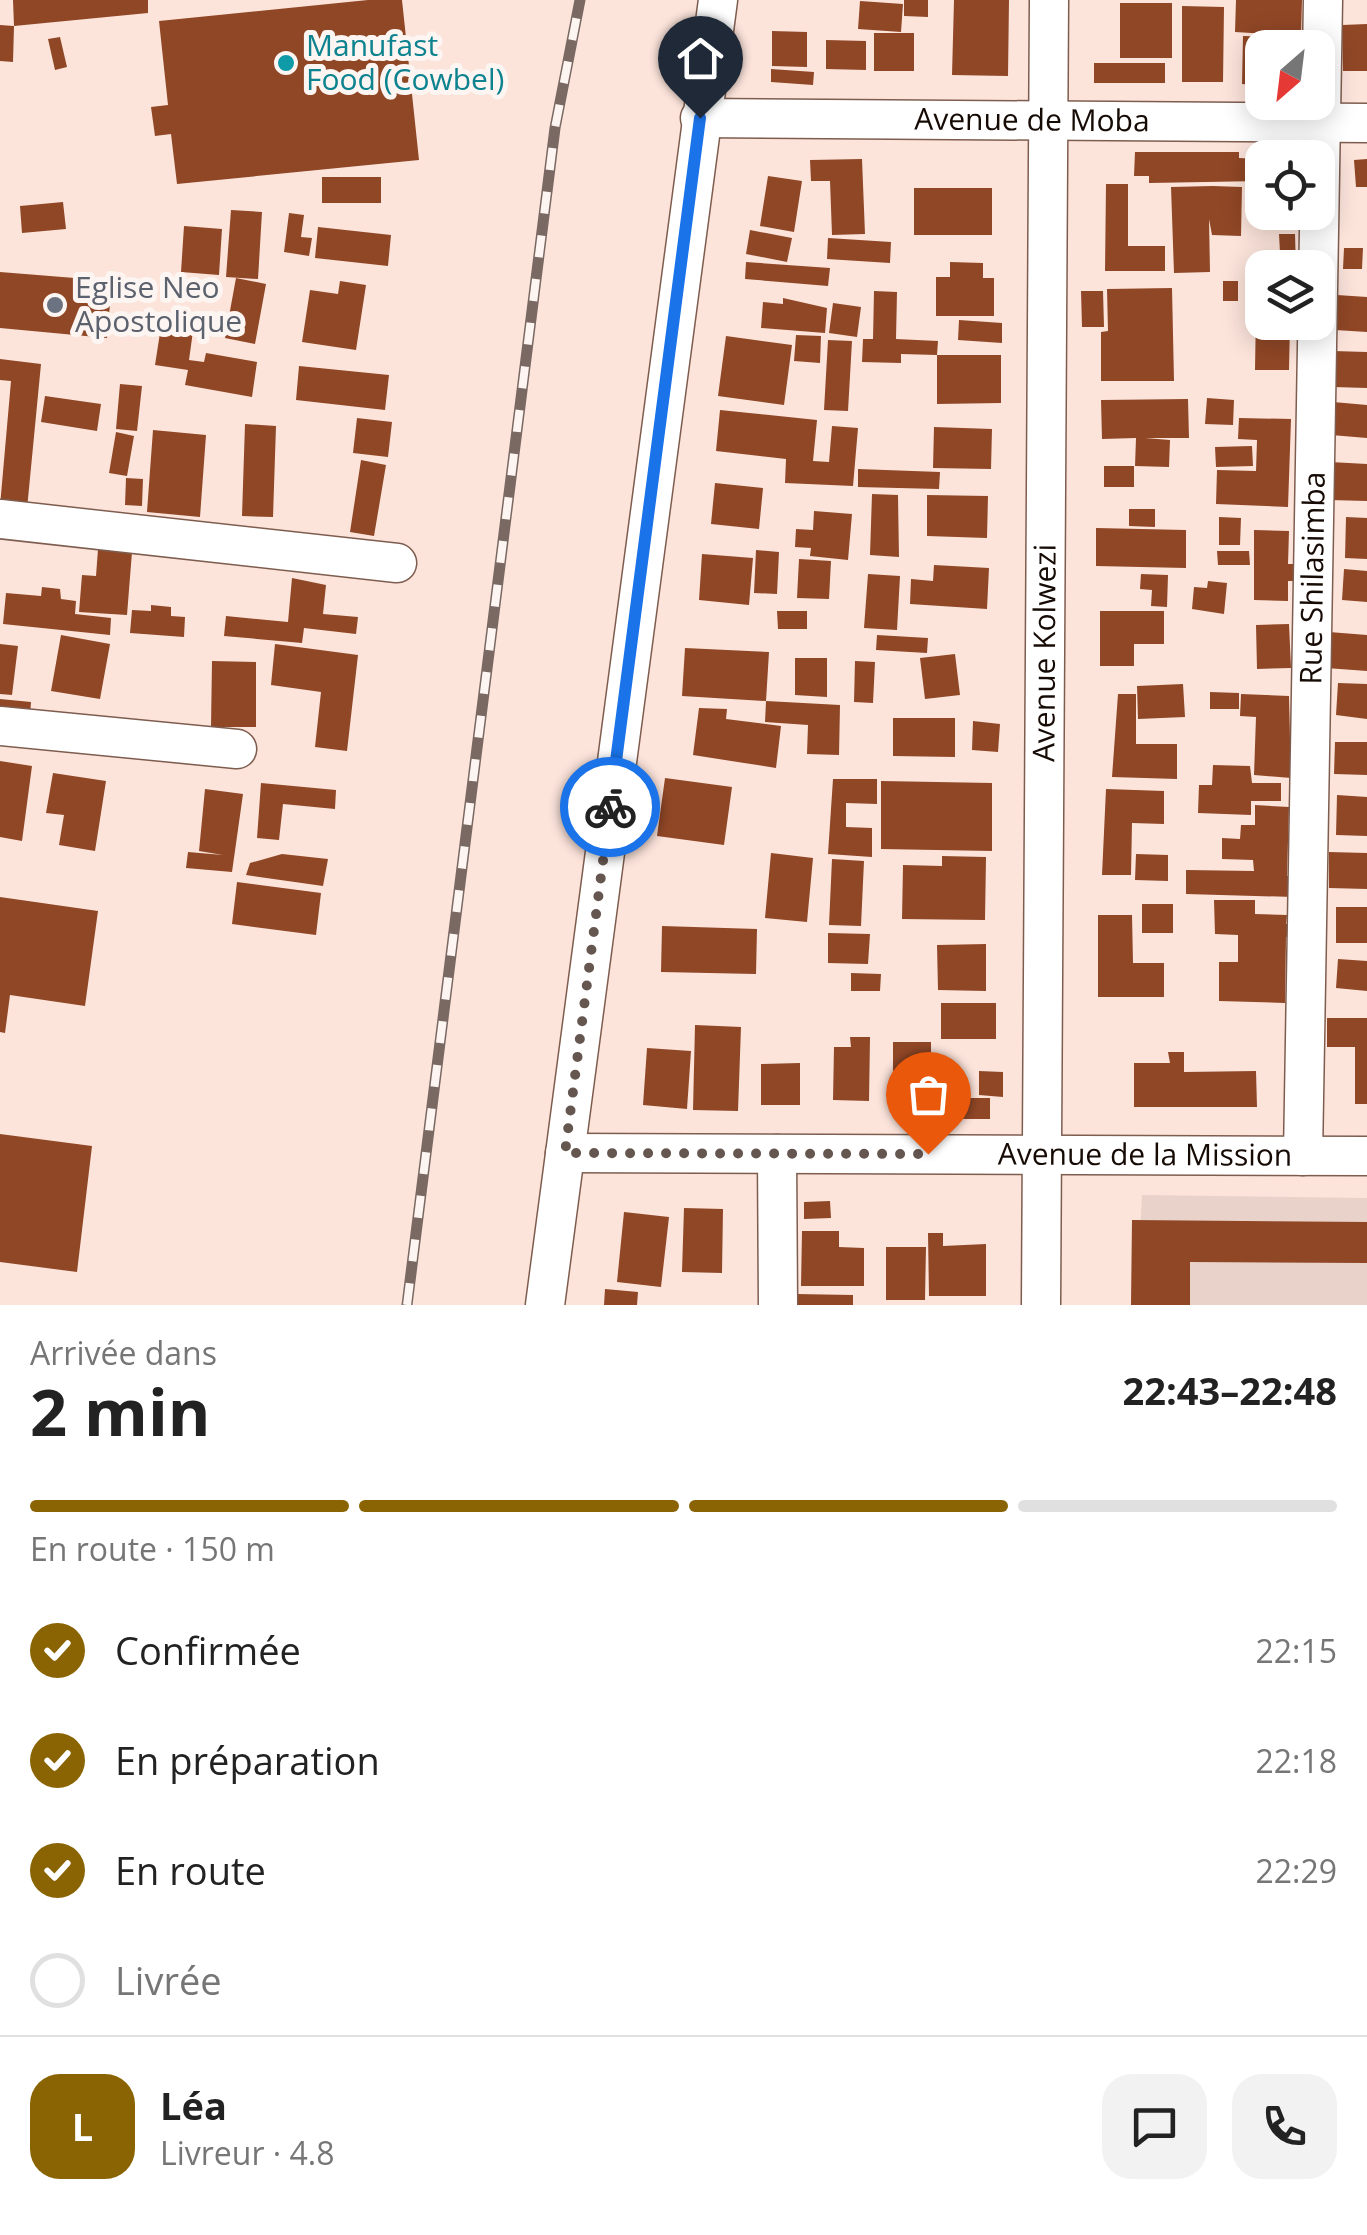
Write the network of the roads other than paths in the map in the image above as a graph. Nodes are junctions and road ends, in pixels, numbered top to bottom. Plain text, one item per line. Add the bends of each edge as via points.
1 (718, 0) edge
2 (1049, 0) edge
3 (1323, 0) edge
4 (700, 118) junction
5 (1046, 120) junction
6 (1322, 122) junction
7 (1367, 122) edge
8 (0, 519) edge
9 (397, 563) dead end
10 (0, 726) edge
11 (238, 749) dead end
12 (565, 1153) junction
13 (777, 1154) junction
14 (1042, 1155) junction
15 (1302, 1156) junction
16 (1367, 1156) edge
17 (544, 1305) edge
18 (778, 1305) edge
19 (1041, 1305) edge

1 - 4 street
2 - 5 street, Avenue Kolwezi
3 - 6 street, Rue Shilasimba
4 - 5 street, Avenue de Moba
4 - 12 street
5 - 6 street, Avenue de Moba
5 - 14 street, Avenue Kolwezi
6 - 7 street, Avenue de Moba
6 - 15 street, Rue Shilasimba
8 - 9 street
10 - 11 street
12 - 13 street, Avenue de la Mission
12 - 17 street
13 - 14 street, Avenue de la Mission
13 - 18 street
14 - 15 street, Avenue de la Mission
14 - 19 street, Avenue Kolwezi
15 - 16 street, Avenue de la Mission

